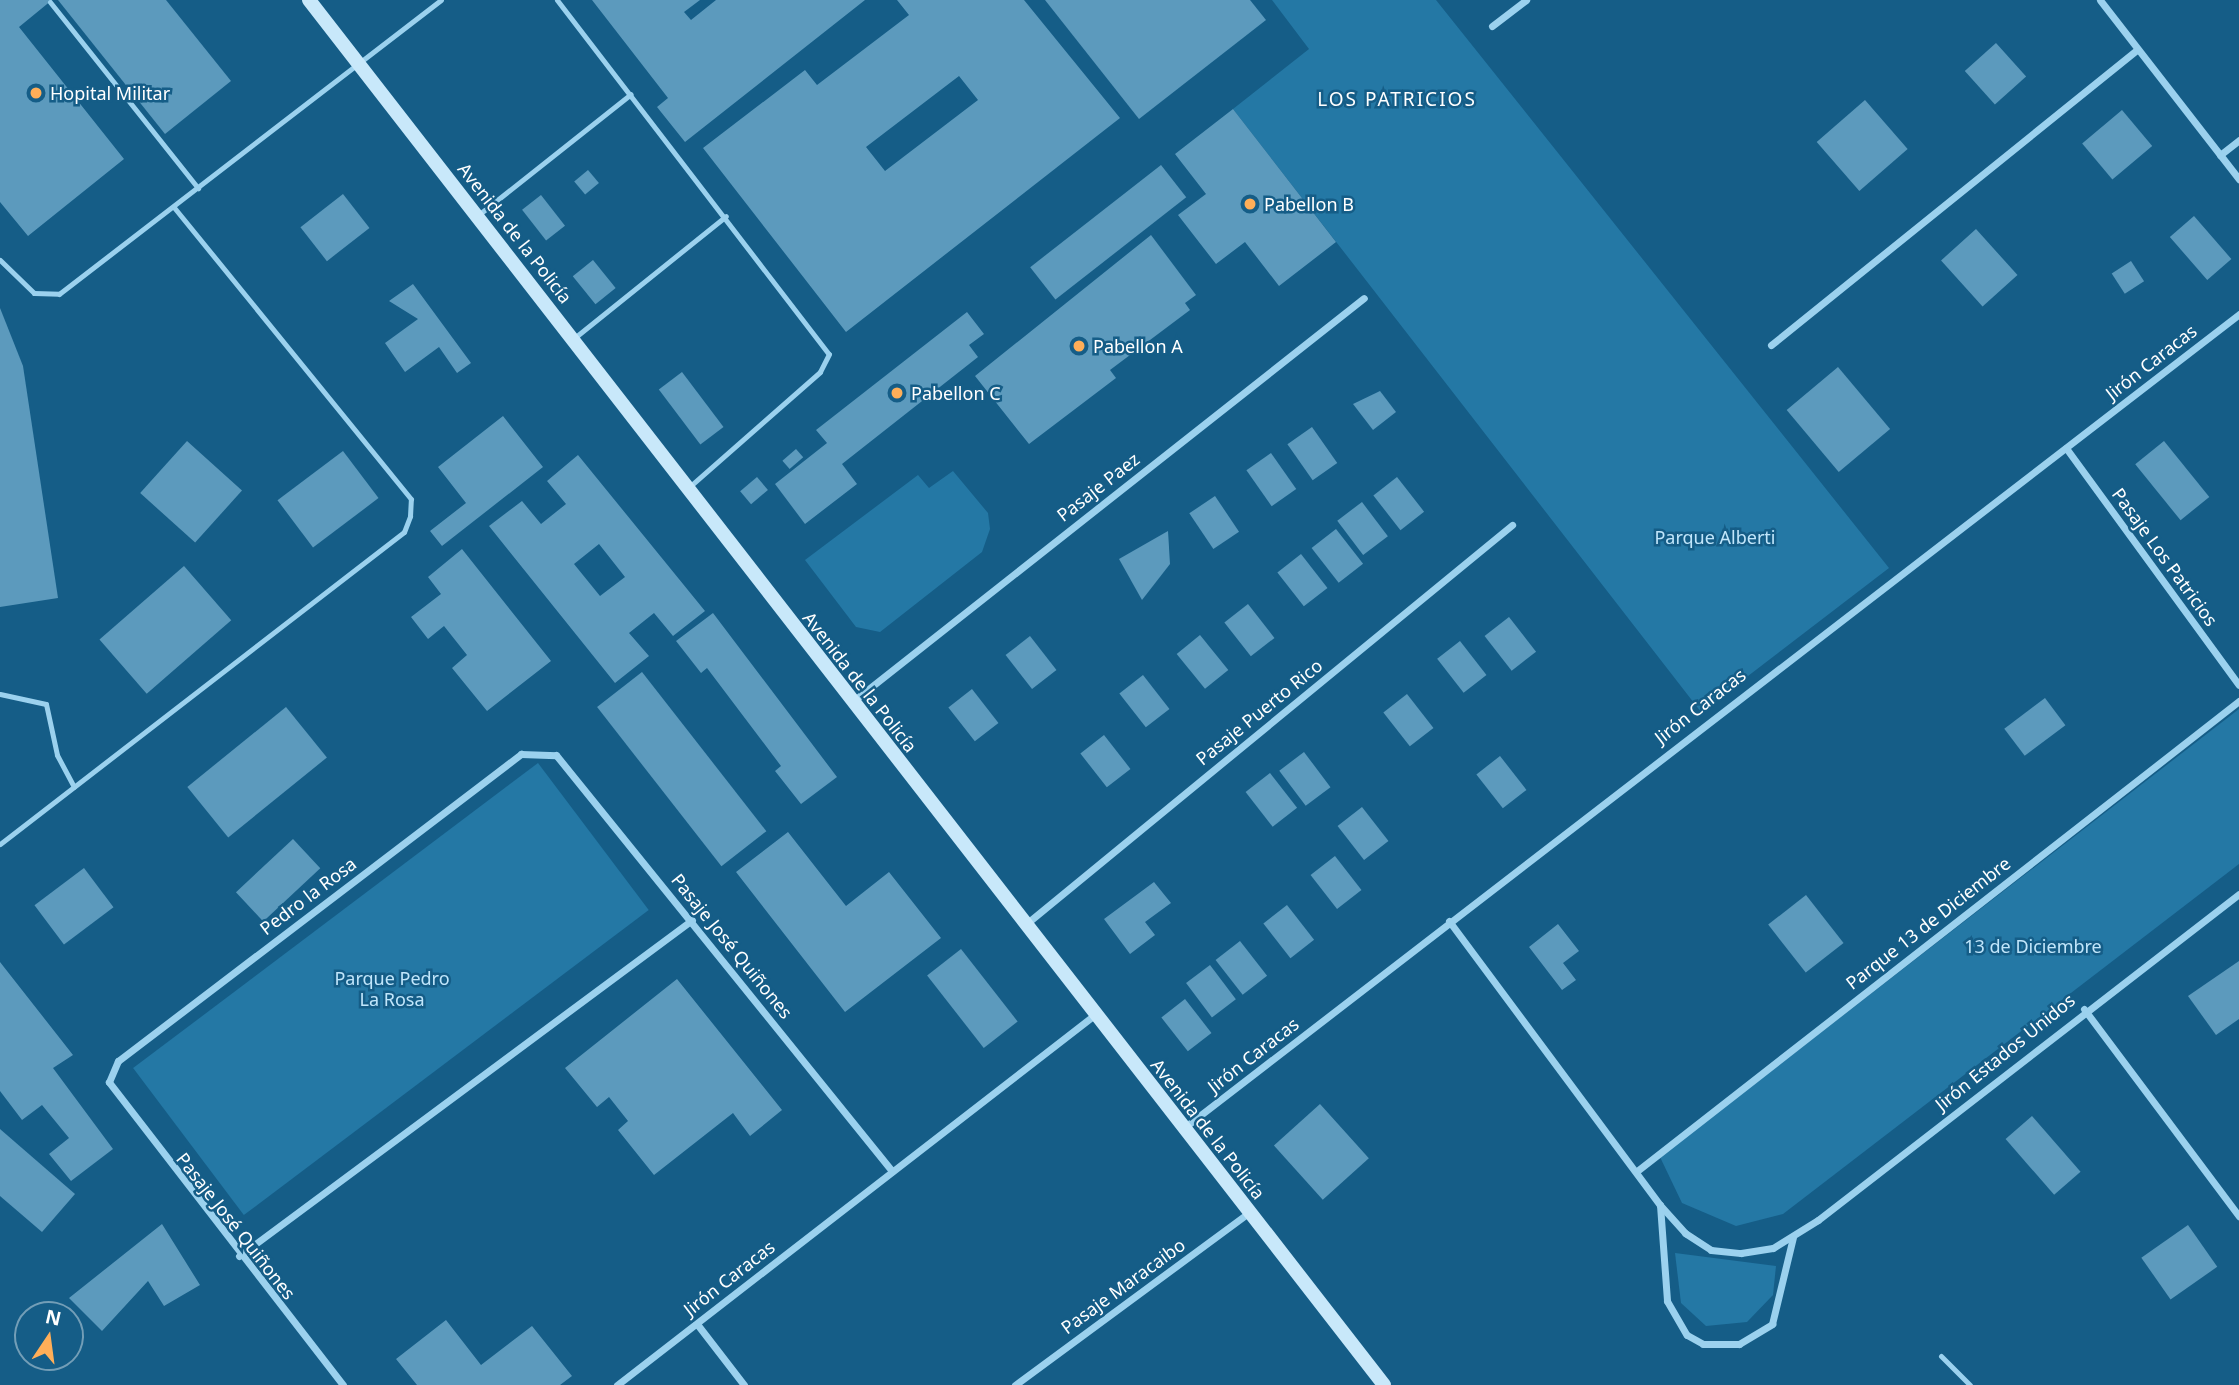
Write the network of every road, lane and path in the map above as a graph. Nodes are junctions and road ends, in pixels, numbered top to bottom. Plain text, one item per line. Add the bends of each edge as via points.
1 (309, 0) edge
2 (441, 0) edge
3 (557, 0) edge
4 (1526, 0) edge
5 (2100, 0) edge
6 (50, 2) dead end
7 (1492, 26) dead end
8 (2138, 49) junction
9 (359, 61) junction
10 (631, 94) junction
11 (2239, 140) edge
12 (2220, 155) junction
13 (2239, 179) edge
14 (198, 188) junction
15 (174, 208) junction
16 (477, 216) junction
17 (726, 216) junction
18 (0, 260) edge
19 (1364, 298) dead end
20 (2239, 314) edge
21 (572, 339) junction
22 (1771, 345) dead end
23 (2066, 448) junction
24 (687, 489) junction
25 (1512, 525) dead end
26 (2239, 685) edge
27 (0, 694) edge
28 (2239, 701) edge
29 (851, 702) junction
30 (540, 750) joint
31 (74, 787) junction
32 (0, 844) edge
33 (2239, 894) edge
34 (692, 920) junction
35 (1449, 921) junction
36 (1026, 924) junction
37 (2084, 1009) junction
38 (1093, 1016) junction
39 (109, 1082) joint
40 (1184, 1128) junction
41 (892, 1171) junction
42 (1637, 1171) junction
43 (1660, 1205) junction
44 (1250, 1212) junction
45 (2238, 1213) edge
46 (1793, 1237) junction
47 (239, 1256) junction
48 (697, 1324) junction
49 (1941, 1356) dead end
50 (343, 1385) edge
51 (617, 1385) edge
52 (744, 1385) edge
53 (1014, 1385) edge
54 (1384, 1385) edge
55 (1970, 1385) edge

1 - 9 street, Avenida de la Policía
2 - 9 lane
3 - 10 lane
4 - 7 street
5 - 8 street
6 - 14 lane
8 - 12 street
8 - 22 street
9 - 14 lane
9 - 16 street, Avenida de la Policía
10 - 16 lane
10 - 17 lane
11 - 12 street
12 - 13 street
14 - 15 lane
15 - 18 lane via 59,294 34,293
15 - 31 lane via 411,499 410,516 404,532
16 - 21 street, Avenida de la Policía
17 - 21 lane
17 - 24 lane via 829,354 820,372
19 - 29 street, Pasaje Paez
20 - 23 street, Jirón Caracas
21 - 24 street, Avenida de la Policía
23 - 26 street, Pasaje Los Patricios
23 - 35 street, Jirón Caracas
24 - 29 street, Avenida de la Policía
25 - 36 street, Pasaje Puerto Rico
27 - 31 lane via 46,704 57,755
28 - 42 street, Parque 13 de Diciembre
29 - 36 street, Avenida de la Policía
30 - 34 street, Pasaje José Quiñones via 556,755
30 - 39 street, Pedro la Rosa via 521,754 118,1061
31 - 32 lane
33 - 37 street, Jirón Estados Unidos
34 - 41 street, Pasaje José Quiñones
34 - 47 street
35 - 40 street, Jirón Caracas
35 - 42 street, Jirón Estados Unidos
36 - 38 street, Avenida de la Policía
37 - 45 street
37 - 46 street, Jirón Estados Unidos
38 - 40 street, Avenida de la Policía
38 - 41 street, Jirón Caracas
39 - 47 street, Pasaje José Quiñones
40 - 44 street, Avenida de la Policía
41 - 48 street, Jirón Caracas
42 - 43 street, Jirón Estados Unidos
43 - 46 street, Jirón Estados Unidos via 1685,1233 1711,1250 1773,1248
43 - 46 street, Jirón Estados Unidos via 1668,1301 1686,1335 1703,1344 1740,1344 1772,1324
44 - 53 street, Pasaje Maracaibo
44 - 54 street, Avenida de la Policía
47 - 50 street, Pasaje José Quiñones
48 - 51 street, Jirón Caracas
48 - 52 street
49 - 55 lane

